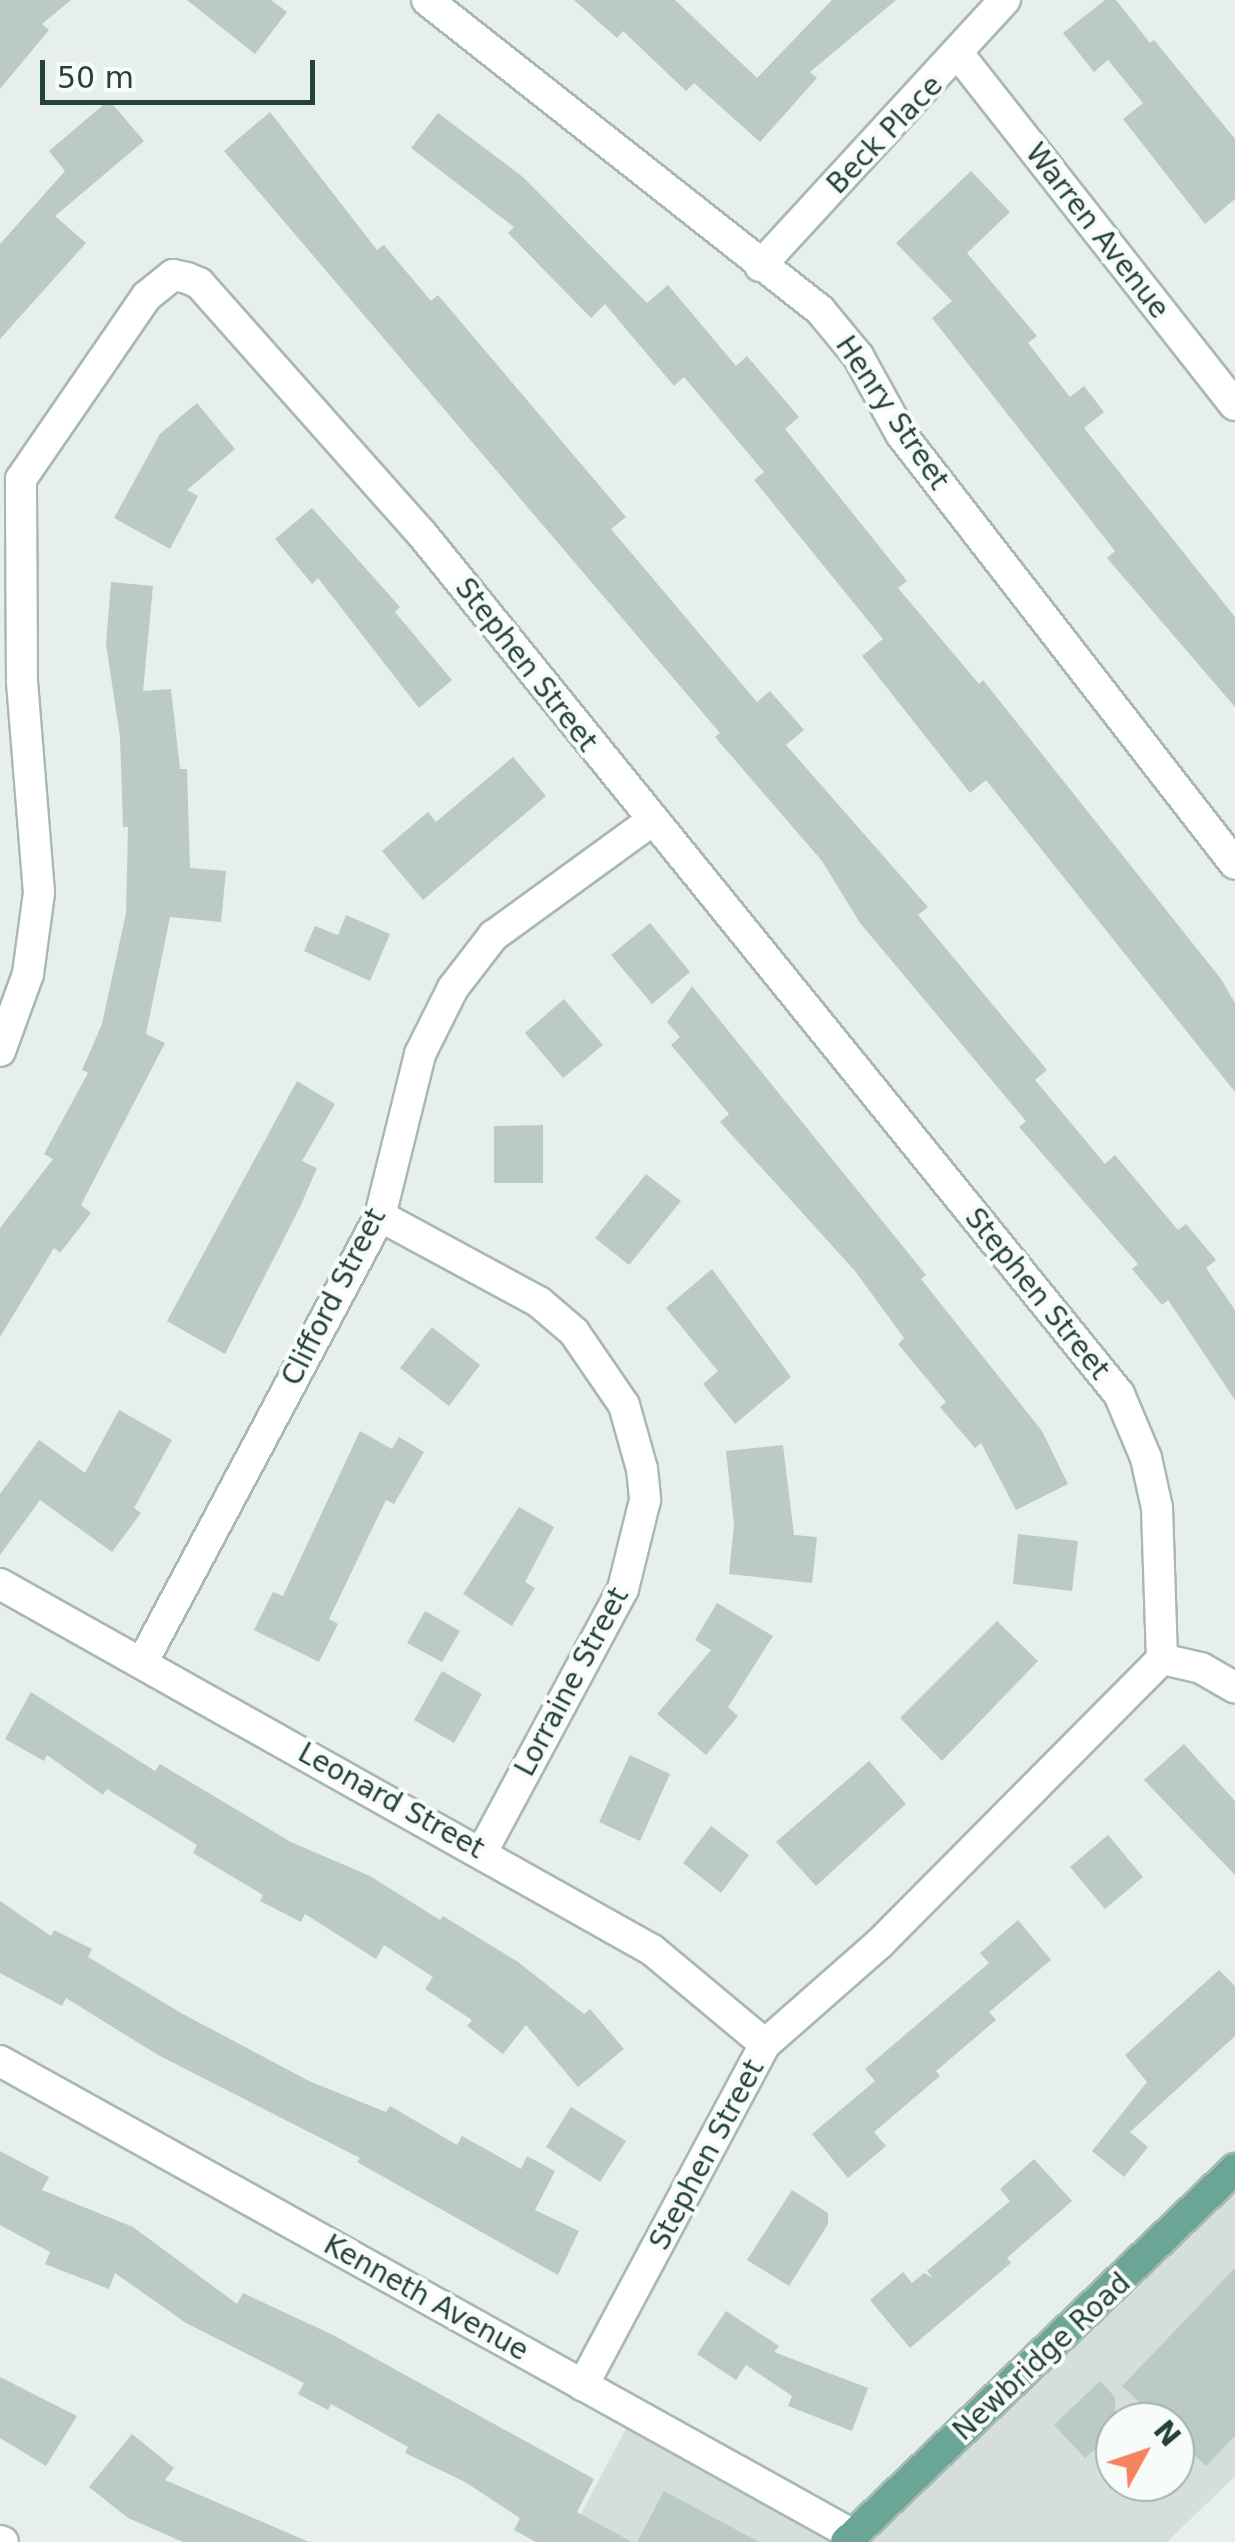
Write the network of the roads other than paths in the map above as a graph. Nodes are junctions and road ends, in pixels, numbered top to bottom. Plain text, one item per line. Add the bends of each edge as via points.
1 (427, 0) edge
2 (1005, 0) edge
3 (960, 56) junction
4 (760, 266) junction
5 (1235, 405) edge
6 (10, 480) edge
7 (650, 822) junction
8 (1235, 864) edge
9 (0, 1051) edge
10 (380, 1216) junction
11 (0, 1584) edge
12 (1162, 1659) junction
13 (142, 1662) junction
14 (1235, 1688) edge
15 (482, 1852) junction
16 (765, 2044) junction
17 (0, 2061) edge
18 (1235, 2169) edge
19 (583, 2385) junction
20 (849, 2538) edge

1 - 4 street, Henry Street
2 - 3 street, Beck Place
3 - 4 street, Beck Place
3 - 5 street, Warren Avenue
4 - 8 street, Henry Street via 820,310 858,356 900,434
6 - 7 street, Stephen Street via 147,296 173,275 199,283 422,534
6 - 9 street via 39,894 28,974
7 - 10 street, Clifford Street via 493,936 453,988 420,1054
7 - 12 street, Stephen Street via 1118,1394 1146,1458 1157,1508
10 - 13 street, Clifford Street
10 - 15 street, Lorraine Street via 539,1302 574,1332 624,1405 642,1468 645,1500 623,1589
11 - 13 street, Leonard Street
12 - 14 street via 1201,1668
12 - 16 street, Stephen Street via 879,1944
13 - 15 street, Leonard Street
15 - 16 street, Leonard Street via 652,1950
16 - 19 street, Stephen Street
17 - 19 street, Kenneth Avenue
18 - 20 main road, Newbridge Road
19 - 20 street, Kenneth Avenue

